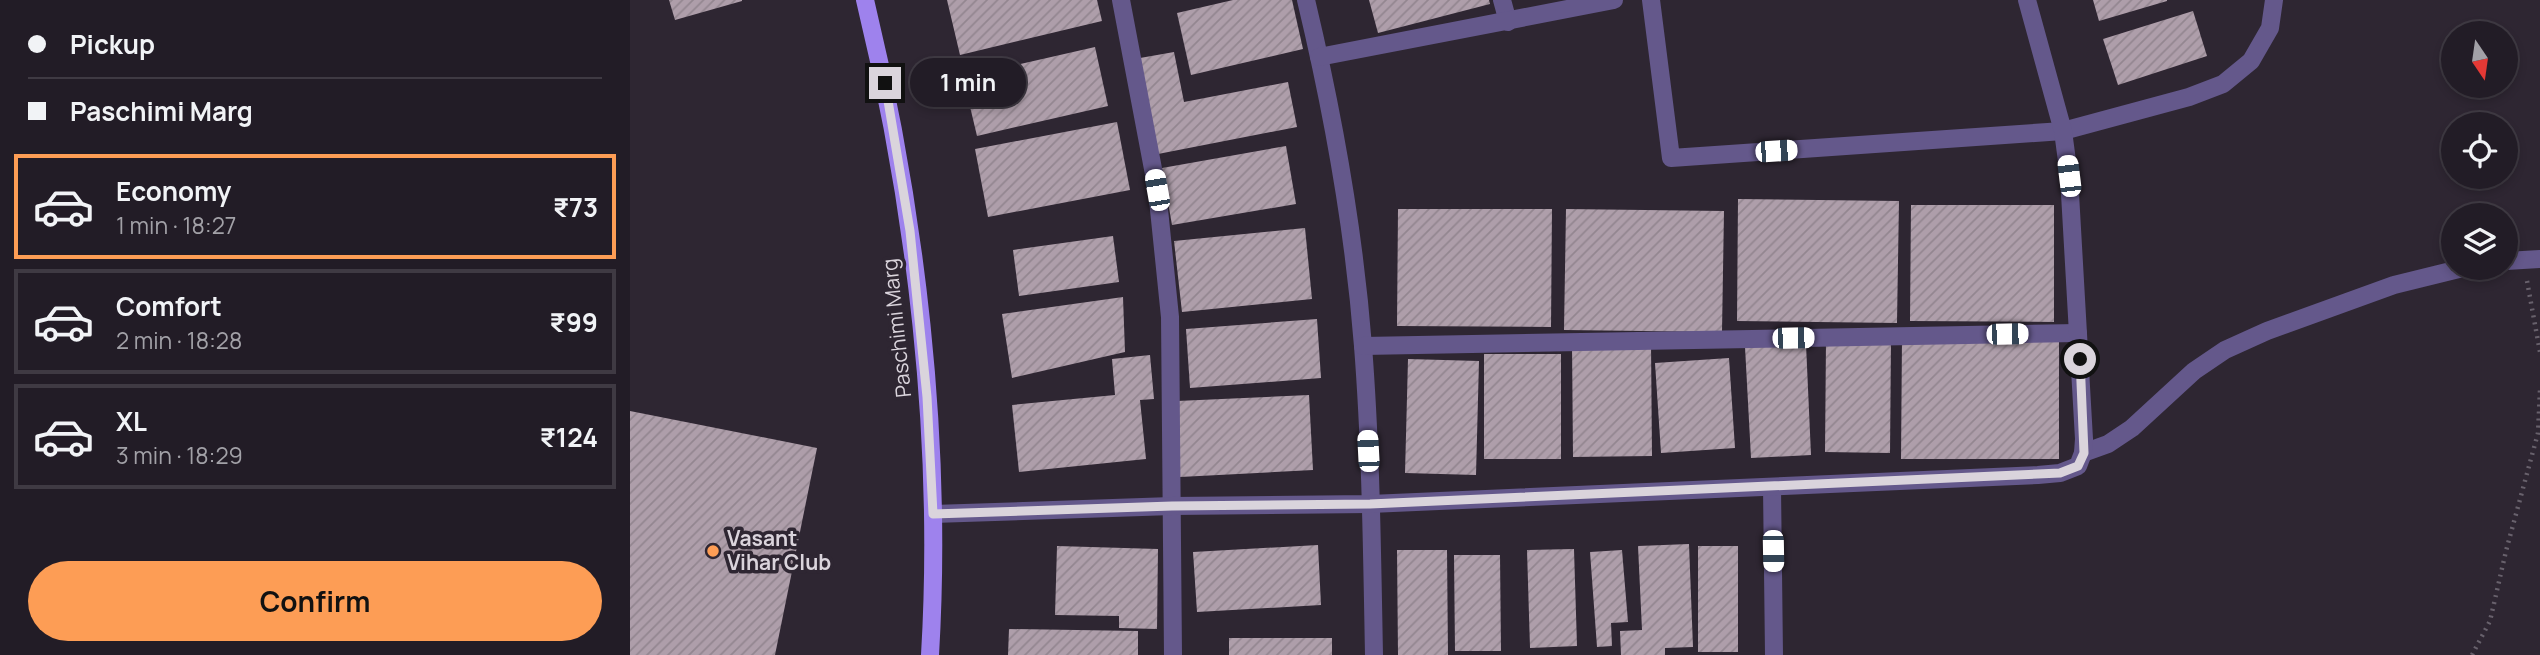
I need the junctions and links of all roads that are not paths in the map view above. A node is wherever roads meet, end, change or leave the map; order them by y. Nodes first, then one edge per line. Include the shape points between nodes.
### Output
1 (865, 0) edge
2 (1121, 0) edge
3 (1306, 0) edge
4 (1502, 0) edge
5 (1614, 0) edge
6 (1651, 0) edge
7 (2027, 0) edge
8 (2274, 0) edge
9 (1508, 22) junction
10 (1320, 57) junction
11 (2063, 131) junction
12 (2441, 273) edge
13 (2078, 333) junction
14 (1363, 346) junction
15 (2084, 453) junction
16 (1772, 487) junction
17 (1370, 504) junction
18 (1172, 506) junction
19 (933, 514) junction
20 (930, 655) edge
21 (1174, 655) edge
22 (1374, 655) edge
23 (1774, 655) edge

1 - 19 main road, Paschimi Marg via 885,83 910,231
2 - 18 street via 1157,190 1170,330
3 - 10 street
4 - 9 street
5 - 9 street
6 - 11 street via 1671,158
7 - 11 street
8 - 11 street via 2270,27 2250,61 2223,83 2189,97
9 - 10 street
10 - 14 street via 1346,203
11 - 13 street
12 - 15 street via 2393,285 2225,350 2194,371 2132,428
13 - 14 street
13 - 15 street
14 - 17 street
15 - 16 street via 2078,466 2060,473
16 - 17 street
16 - 23 street
17 - 18 street
17 - 22 street
18 - 19 street
18 - 21 street
19 - 20 main road, Paschimi Marg

